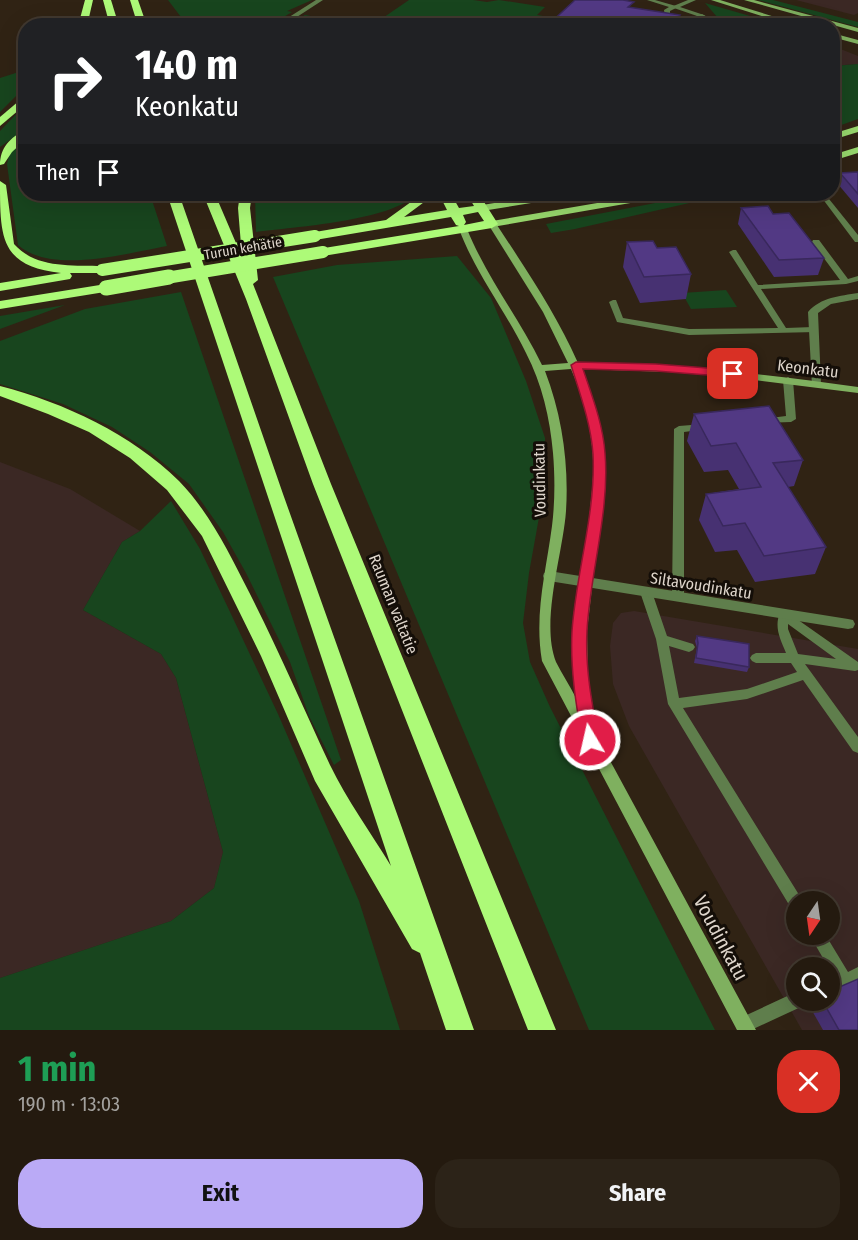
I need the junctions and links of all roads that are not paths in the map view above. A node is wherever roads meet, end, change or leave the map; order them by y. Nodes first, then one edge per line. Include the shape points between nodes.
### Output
1 (89, 0) edge
2 (106, 0) edge
3 (134, 0) edge
4 (320, 0) edge
5 (650, 0) edge
6 (693, 0) edge
7 (714, 0) edge
8 (747, 0) edge
9 (674, 7) junction
10 (702, 16) junction
11 (84, 18) edge
12 (112, 18) edge
13 (140, 18) edge
14 (291, 18) edge
15 (678, 18) edge
16 (696, 18) edge
17 (705, 18) edge
18 (774, 18) edge
19 (814, 18) edge
20 (840, 25) edge
21 (858, 30) edge
22 (840, 37) edge
23 (858, 42) edge
24 (18, 106) edge
25 (0, 123) edge
26 (858, 129) edge
27 (840, 135) edge
28 (18, 140) edge
29 (858, 150) edge
30 (840, 156) edge
31 (0, 162) edge
32 (0, 185) edge
33 (175, 201) edge
34 (212, 201) edge
35 (245, 201) edge
36 (421, 201) edge
37 (449, 201) edge
38 (478, 201) edge
39 (524, 201) edge
40 (625, 201) edge
41 (827, 201) edge
42 (482, 208) junction
43 (456, 212) junction
44 (386, 224) junction
45 (492, 224) junction
46 (463, 229) junction
47 (858, 240) edge
48 (816, 242) dead end
49 (734, 252) dead end
50 (102, 270) junction
51 (858, 278) edge
52 (846, 282) junction
53 (0, 287) edge
54 (758, 287) junction
55 (858, 296) edge
56 (253, 299) junction
57 (613, 302) dead end
58 (0, 305) edge
59 (784, 330) junction
60 (813, 330) junction
61 (576, 365) junction
62 (538, 368) junction
63 (788, 380) junction
64 (816, 384) junction
65 (858, 390) edge
66 (0, 391) edge
67 (758, 422) edge
68 (713, 426) edge
69 (549, 576) junction
70 (585, 583) junction
71 (646, 592) junction
72 (678, 597) junction
73 (784, 615) junction
74 (848, 624) dead end
75 (662, 639) junction
76 (689, 646) dead end
77 (756, 658) dead end
78 (794, 658) junction
79 (857, 667) edge
80 (805, 674) junction
81 (674, 704) junction
82 (590, 740) junction
83 (858, 747) edge
84 (789, 891) edge
85 (825, 945) edge
86 (441, 973) junction
87 (851, 978) edge
88 (786, 1006) edge
89 (746, 1028) edge
90 (460, 1030) edge
91 (542, 1030) edge

1 - 11 highway
2 - 12 highway
3 - 13 highway
4 - 14 street
5 - 9 lane
6 - 9 street
7 - 18 main road
8 - 19 main road
9 - 10 street
9 - 15 lane via 667,10 667,16
10 - 16 lane
10 - 17 street
20 - 21 main road
22 - 23 main road
24 - 25 highway
26 - 27 main road
28 - 31 highway
29 - 30 main road
32 - 50 highway via 12,252 45,267
33 - 86 highway
34 - 56 highway, Rauman valtatie
35 - 56 highway
36 - 44 highway
37 - 43 highway
38 - 42 highway
39 - 42 main road
40 - 45 main road
41 - 47 lane
42 - 43 highway, Turun kehätie
42 - 45 highway
43 - 44 highway, Turun kehätie
43 - 46 highway
44 - 50 highway, Turun kehätie, bridge
45 - 46 highway, Turun kehätie
45 - 61 main road, Voudinkatu
46 - 58 highway, Turun kehätie, bridge
46 - 62 main road, Voudinkatu via 489,286
48 - 52 lane
49 - 54 lane
50 - 53 highway, Turun kehätie
51 - 52 lane
52 - 54 lane
54 - 59 lane
55 - 60 street via 817,307 813,312
56 - 91 highway, Rauman valtatie via 322,484
57 - 59 lane via 620,320 689,332
59 - 60 lane
60 - 64 street
61 - 62 main road, Keonkatu
61 - 63 main road, Keonkatu via 688,369
61 - 70 main road, Voudinkatu via 591,411 599,454
62 - 69 main road, Voudinkatu via 554,420 560,464 560,505
63 - 64 main road, Keonkatu
63 - 67 lane via 791,419
64 - 65 main road, Keonkatu
66 - 86 highway via 95,428 136,454 173,486 210,533 271,656 323,774
68 - 72 lane via 679,429
69 - 70 street, Siltavoudinkatu
69 - 82 main road, Voudinkatu via 544,634 549,661
70 - 71 street, Siltavoudinkatu
70 - 82 main road, Voudinkatu via 580,631 581,682
71 - 72 street, Siltavoudinkatu
71 - 75 lane
72 - 73 street, Siltavoudinkatu
73 - 74 street, Siltavoudinkatu
73 - 78 lane via 782,629
73 - 79 lane
75 - 76 lane
75 - 81 lane
77 - 78 lane
78 - 79 lane
78 - 80 lane
80 - 81 lane via 747,694
80 - 83 lane
81 - 84 lane
82 - 89 main road, Voudinkatu
85 - 87 lane
86 - 90 highway
88 - 89 lane

